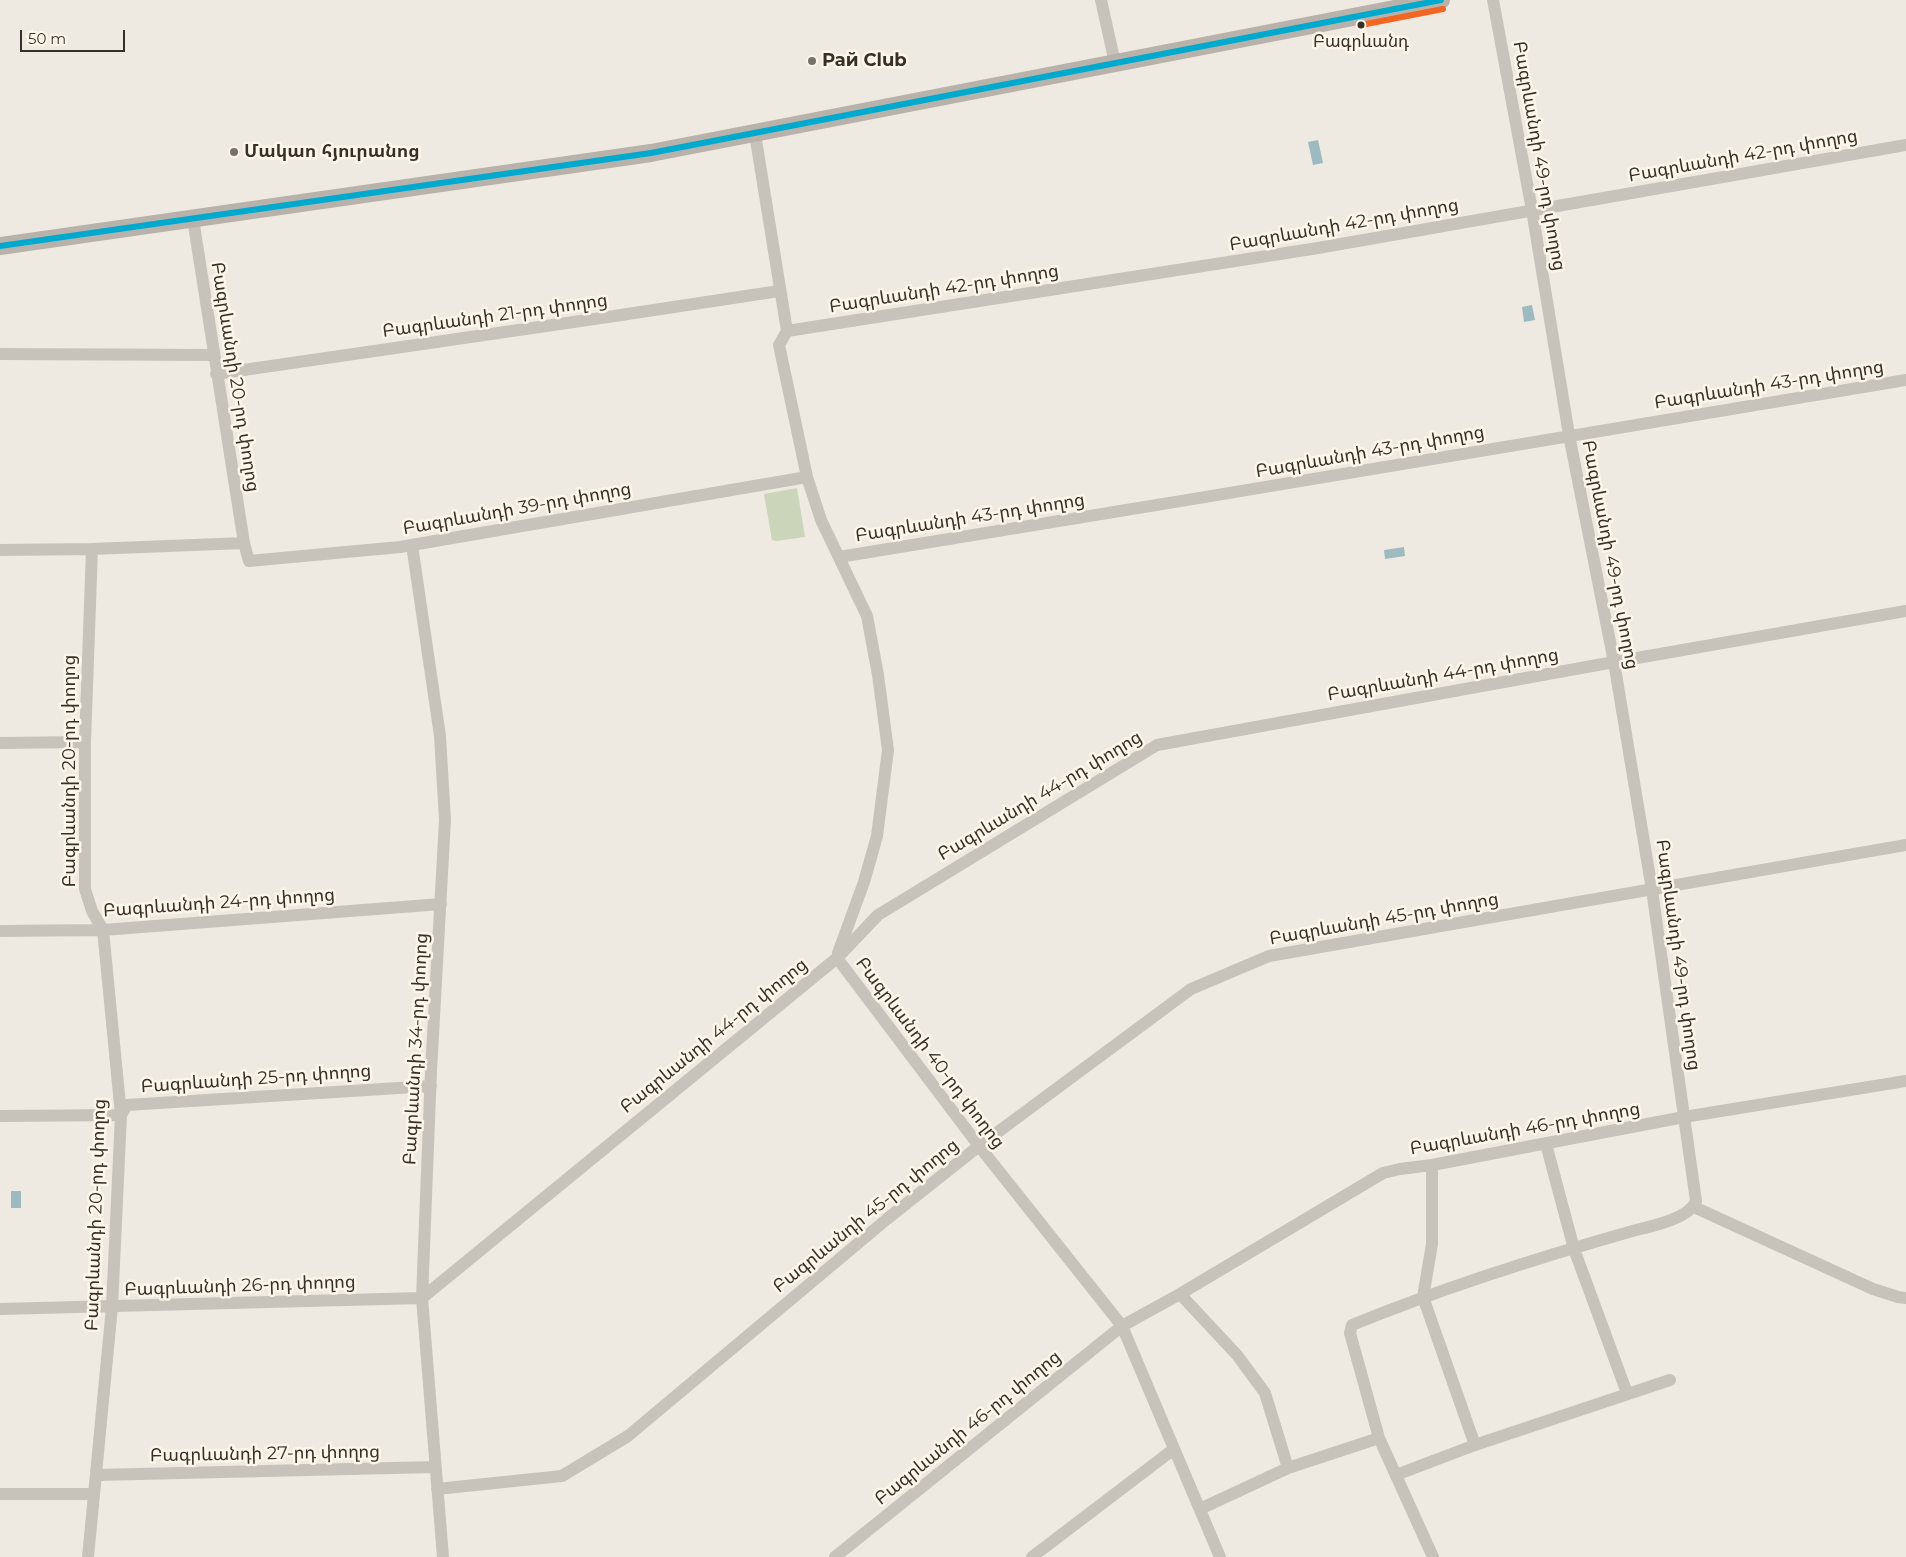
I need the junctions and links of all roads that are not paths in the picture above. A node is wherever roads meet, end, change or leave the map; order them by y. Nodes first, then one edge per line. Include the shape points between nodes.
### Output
1 (1102, 0) edge
2 (1442, 0) edge
3 (1493, 0) edge
4 (1115, 63) junction
5 (755, 134) junction
6 (1906, 145) edge
7 (1532, 210) junction
8 (193, 219) junction
9 (0, 246) edge
10 (779, 290) junction
11 (787, 331) junction
12 (0, 354) edge
13 (213, 355) junction
14 (216, 374) junction
15 (1906, 380) edge
16 (1569, 435) junction
17 (807, 477) junction
18 (244, 543) junction
19 (412, 545) junction
20 (92, 548) junction
21 (0, 550) edge
22 (839, 557) junction
23 (1906, 611) edge
24 (1614, 662) junction
25 (85, 742) junction
26 (0, 743) edge
27 (1906, 844) edge
28 (1652, 890) junction
29 (441, 904) junction
30 (103, 930) junction
31 (0, 931) edge
32 (836, 958) junction
33 (1906, 1081) edge
34 (430, 1086) junction
35 (121, 1115) junction
36 (0, 1116) edge
37 (1684, 1118) junction
38 (1546, 1144) junction
39 (979, 1146) junction
40 (1432, 1165) junction
41 (1694, 1207) junction
42 (1574, 1249) junction
43 (1180, 1294) junction
44 (1424, 1297) junction
45 (422, 1298) junction
46 (1906, 1298) edge
47 (112, 1307) junction
48 (0, 1309) edge
49 (1122, 1326) junction
50 (1670, 1380) dead end
51 (1627, 1393) junction
52 (1379, 1438) junction
53 (1475, 1445) junction
54 (1174, 1449) junction
55 (435, 1467) junction
56 (1288, 1468) junction
57 (96, 1475) junction
58 (1396, 1475) junction
59 (436, 1489) junction
60 (0, 1494) edge
61 (94, 1494) junction
62 (1200, 1509) junction
63 (851, 1552) edge
64 (88, 1557) edge
65 (443, 1557) edge
66 (835, 1557) edge
67 (1032, 1557) edge
68 (1220, 1557) edge
69 (1433, 1557) edge

1 - 4 street
2 - 4 main road
3 - 7 street, Բագրևանդի 49-րդ փողոց
4 - 5 main road
5 - 8 main road via 652,153
5 - 10 street, Բագրևանդի 40-րդ փողոց
6 - 7 street, Բագրևանդի 42-րդ փողոց
7 - 11 street, Բագրևանդի 42-րդ փողոց via 1308,250
7 - 16 street, Բագրևանդի 49-րդ փողոց
8 - 9 main road
8 - 13 street, Բագրևանդի 20-րդ փողոց
10 - 11 street, Բագրևանդի 40-րդ փողոց
10 - 14 street, Բագրևանդի 21-րդ փողոց
11 - 17 street, Բագրևանդի 40-րդ փողոց via 779,345
12 - 13 street
13 - 14 street, Բագրևանդի 20-րդ փողոց
14 - 18 street, Բագրևանդի 20-րդ փողոց
15 - 16 street, Բագրևանդի 43-րդ փողոց
16 - 22 street, Բագրևանդի 43-րդ փողոց
16 - 24 street, Բագրևանդի 49-րդ փողոց
17 - 19 street, Բագրևանդի 39-րդ փողոց
17 - 22 street, Բագրևանդի 40-րդ փողոց via 820,520
18 - 19 street, Բագրևանդի 39-րդ փողոց via 249,561
18 - 20 street
19 - 29 street, Բագրևանդի 34-րդ փողոց via 440,736 445,820
20 - 21 street
20 - 25 street, Բագրևանդի 20-րդ փողոց
22 - 32 street, Բագրևանդի 40-րդ փողոց via 867,616 888,750 877,836
23 - 24 street, Բագրևանդի 44-րդ փողոց
24 - 28 street, Բագրևանդի 49-րդ փողոց
24 - 32 street, Բագրևանդի 44-րդ փողոց via 1158,745 878,915
25 - 26 street
25 - 30 street, Բագրևանդի 20-րդ փողոց via 85,889
27 - 28 street, Բագրևանդի 45-րդ փողոց
28 - 37 street, Բագրևանդի 49-րդ փողոց
28 - 39 street, Բագրևանդի 45-րդ փողոց via 1269,956 1191,989
29 - 30 street, Բագրևանդի 24-րդ փողոց
29 - 34 street, Բագրևանդի 34-րդ փողոց
30 - 31 street, Բագրևանդի 24-րդ փողոց
30 - 35 street, Բագրևանդի 20-րդ փողոց
32 - 39 street, Բագրևանդի 40-րդ փողոց
32 - 45 street, Բագրևանդի 44-րդ փողոց
33 - 37 street, Բագրևանդի 46-րդ փողոց
34 - 35 street, Բագրևանդի 25-րդ փողոց via 127,1105
34 - 45 street, Բագրևանդի 34-րդ փողոց
35 - 36 street, Բագրևանդի 25-րդ փողոց
35 - 47 street, Բագրևանդի 20-րդ փողոց
37 - 38 street, Բագրևանդի 46-րդ փողոց
37 - 41 street, Բագրևանդի 49-րդ փողոց via 1696,1202
38 - 40 street, Բագրևանդի 46-րդ փողոց
38 - 42 street
39 - 49 street, Բագրևանդի 40-րդ փողոց
39 - 59 street, Բագրևանդի 45-րդ փողոց via 628,1436 562,1476
40 - 43 street, Բագրևանդի 46-րդ փողոց via 1384,1172
40 - 44 street via 1432,1244
41 - 42 street via 1656,1225
41 - 46 street via 1873,1289
42 - 44 street
42 - 51 street
43 - 49 street
43 - 56 street via 1238,1355 1265,1393
44 - 52 street via 1352,1325 1350,1334
44 - 53 street
45 - 47 street, Բագրևանդի 26-րդ փողոց
45 - 55 street, Բագրևանդի 34-րդ փողոց
47 - 48 street, Բագրևանդի 26-րդ փողոց
47 - 57 street, Բագրևանդի 20-րդ փողոց
49 - 54 street, Բագրևանդի 40-րդ փողոց
49 - 63 street, Բագրևանդի 46-րդ փողոց
50 - 51 street
51 - 53 street
52 - 56 street
52 - 58 street
53 - 58 street
54 - 62 street, Բագրևանդի 40-րդ փողոց
54 - 67 street
55 - 57 street, Բագրևանդի 27-րդ փողոց
55 - 59 street, Բագրևանդի 34-րդ փողոց
56 - 62 street
57 - 61 street, Բագրևանդի 20-րդ փողոց
58 - 69 street
59 - 65 street, Բագրևանդի 34-րդ փողոց
60 - 61 street
61 - 64 street, Բագրևանդի 20-րդ փողոց
62 - 68 street, Բագրևանդի 40-րդ փողոց
63 - 66 street, Բագրևանդի 46-րդ փողոց

